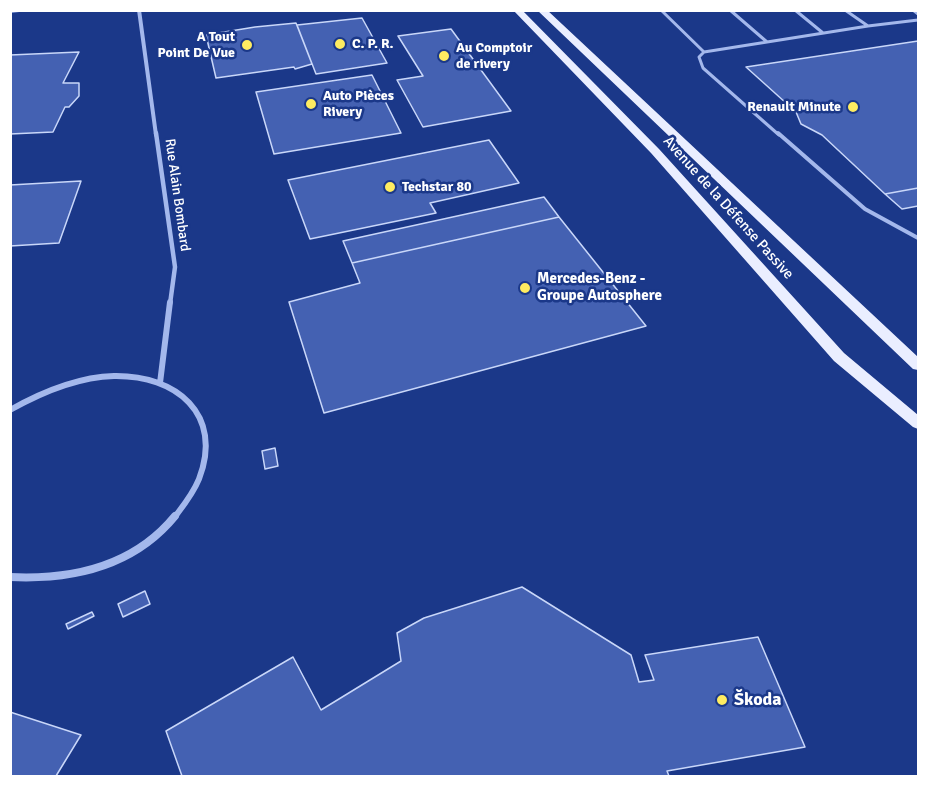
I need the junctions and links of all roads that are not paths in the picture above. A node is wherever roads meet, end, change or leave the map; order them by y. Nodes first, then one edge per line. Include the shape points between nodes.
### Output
1 (19, 10) edge
2 (139, 10) edge
3 (517, 10) edge
4 (542, 10) edge
5 (661, 10) edge
6 (730, 10) edge
7 (795, 10) edge
8 (845, 10) edge
9 (913, 10) edge
10 (10, 11) edge
11 (918, 14) edge
12 (918, 20) edge
13 (868, 26) junction
14 (823, 33) junction
15 (767, 42) junction
16 (704, 52) junction
17 (918, 238) edge
18 (918, 365) edge
19 (160, 383) junction
20 (10, 410) edge
21 (918, 423) edge
22 (10, 577) edge

1 - 10 street
2 - 19 street, Rue Alain Bombard via 174,267
3 - 21 main road, Avenue de la Défense Passive via 655,151 839,357
4 - 18 main road, Avenue de la Défense Passive
5 - 16 lane
6 - 15 lane
7 - 14 lane
8 - 13 lane
9 - 11 lane
12 - 13 lane
13 - 14 lane
14 - 15 lane
15 - 16 lane
16 - 17 lane via 699,57 703,68 865,208
19 - 20 street via 126,376 88,378 49,389
19 - 22 street via 186,398 202,421 207,451 198,483 175,517 141,547 97,569 50,579

